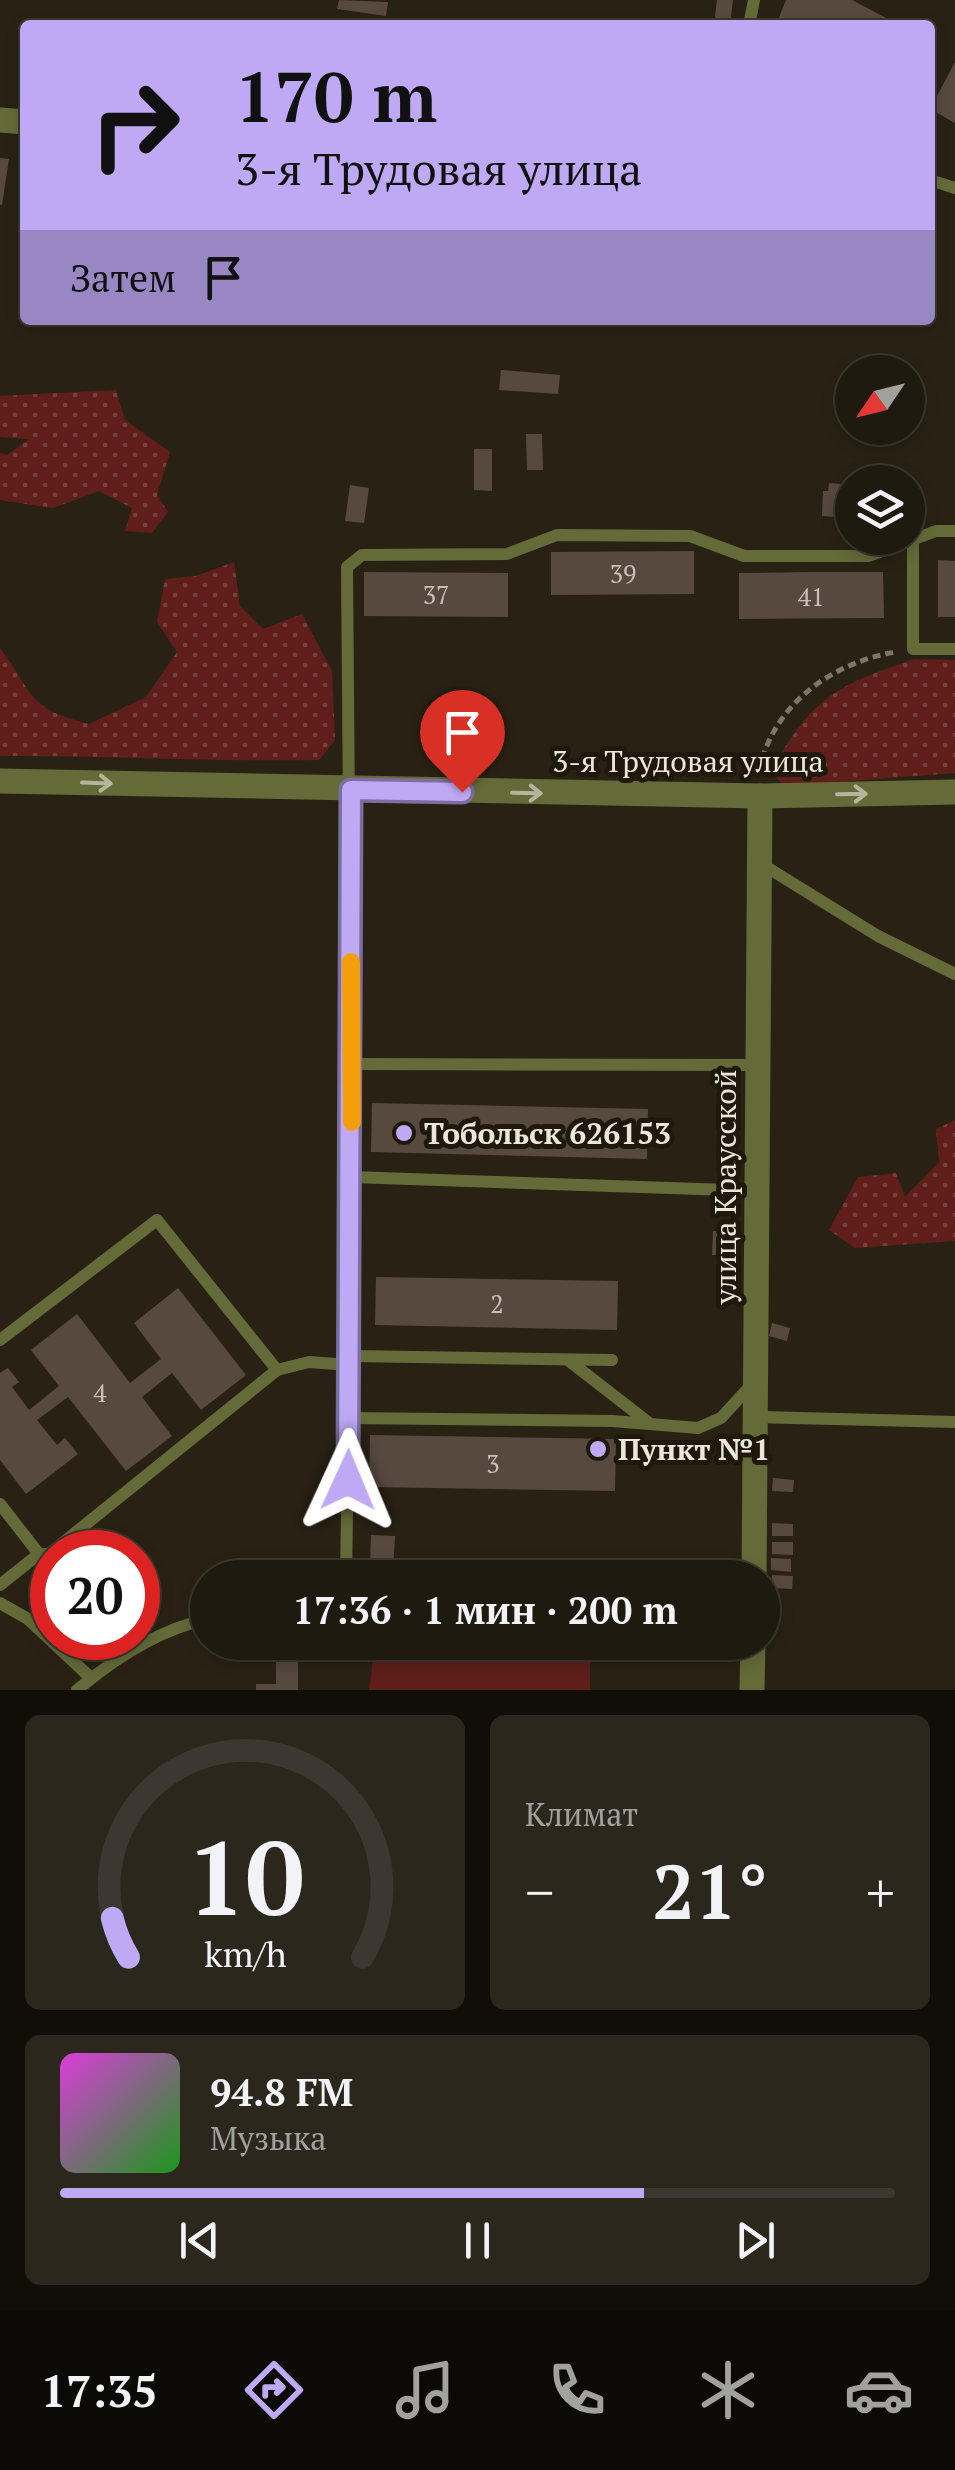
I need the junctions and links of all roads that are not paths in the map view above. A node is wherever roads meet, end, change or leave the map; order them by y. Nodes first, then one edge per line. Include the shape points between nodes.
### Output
1 (955, 531) edge
2 (925, 535) edge
3 (872, 555) edge
4 (913, 555) edge
5 (955, 650) edge
6 (0, 780) edge
7 (351, 790) junction
8 (955, 792) edge
9 (760, 796) junction
10 (760, 863) junction
11 (955, 974) edge
12 (352, 1064) junction
13 (758, 1065) junction
14 (352, 1178) junction
15 (758, 1191) junction
16 (0, 1340) edge
17 (350, 1360) junction
18 (568, 1360) junction
19 (612, 1360) dead end
20 (276, 1370) junction
21 (757, 1378) junction
22 (757, 1417) junction
23 (349, 1418) junction
24 (955, 1422) edge
25 (651, 1424) junction
26 (0, 1504) edge
27 (79, 1530) edge
28 (30, 1542) edge
29 (346, 1560) edge
30 (754, 1560) edge
31 (30, 1561) edge
32 (0, 1585) edge
33 (0, 1602) edge
34 (190, 1623) edge
35 (753, 1660) edge
36 (91, 1678) junction
37 (77, 1690) edge
38 (752, 1690) edge

1 - 2 lane
3 - 7 lane via 744,556 690,536 557,535 507,554 362,555 347,568
4 - 5 lane via 913,648
6 -> 7 street, 3-я Трудовая улица
7 -> 9 street, 3-я Трудовая улица
7 - 12 lane
9 -> 8 street, 3-я Трудовая улица
9 - 10 street, улица Краусской
10 - 11 lane
10 - 13 street, улица Краусской
12 - 13 lane
12 - 14 lane
13 - 15 street, улица Краусской
14 - 15 lane
14 - 17 lane
15 - 21 street, улица Краусской
16 - 20 lane via 157,1220
17 - 18 lane
17 - 20 lane
17 - 23 lane
18 - 19 lane
18 - 25 lane
20 - 27 lane
21 - 22 street, улица Краусской
21 - 25 lane via 708,1426
22 - 24 lane
22 - 30 street, улица Краусской
23 - 25 lane
23 - 29 lane
26 - 28 lane
31 - 32 lane
33 - 36 lane via 28,1618
34 - 36 lane
35 - 38 street
36 - 37 lane

